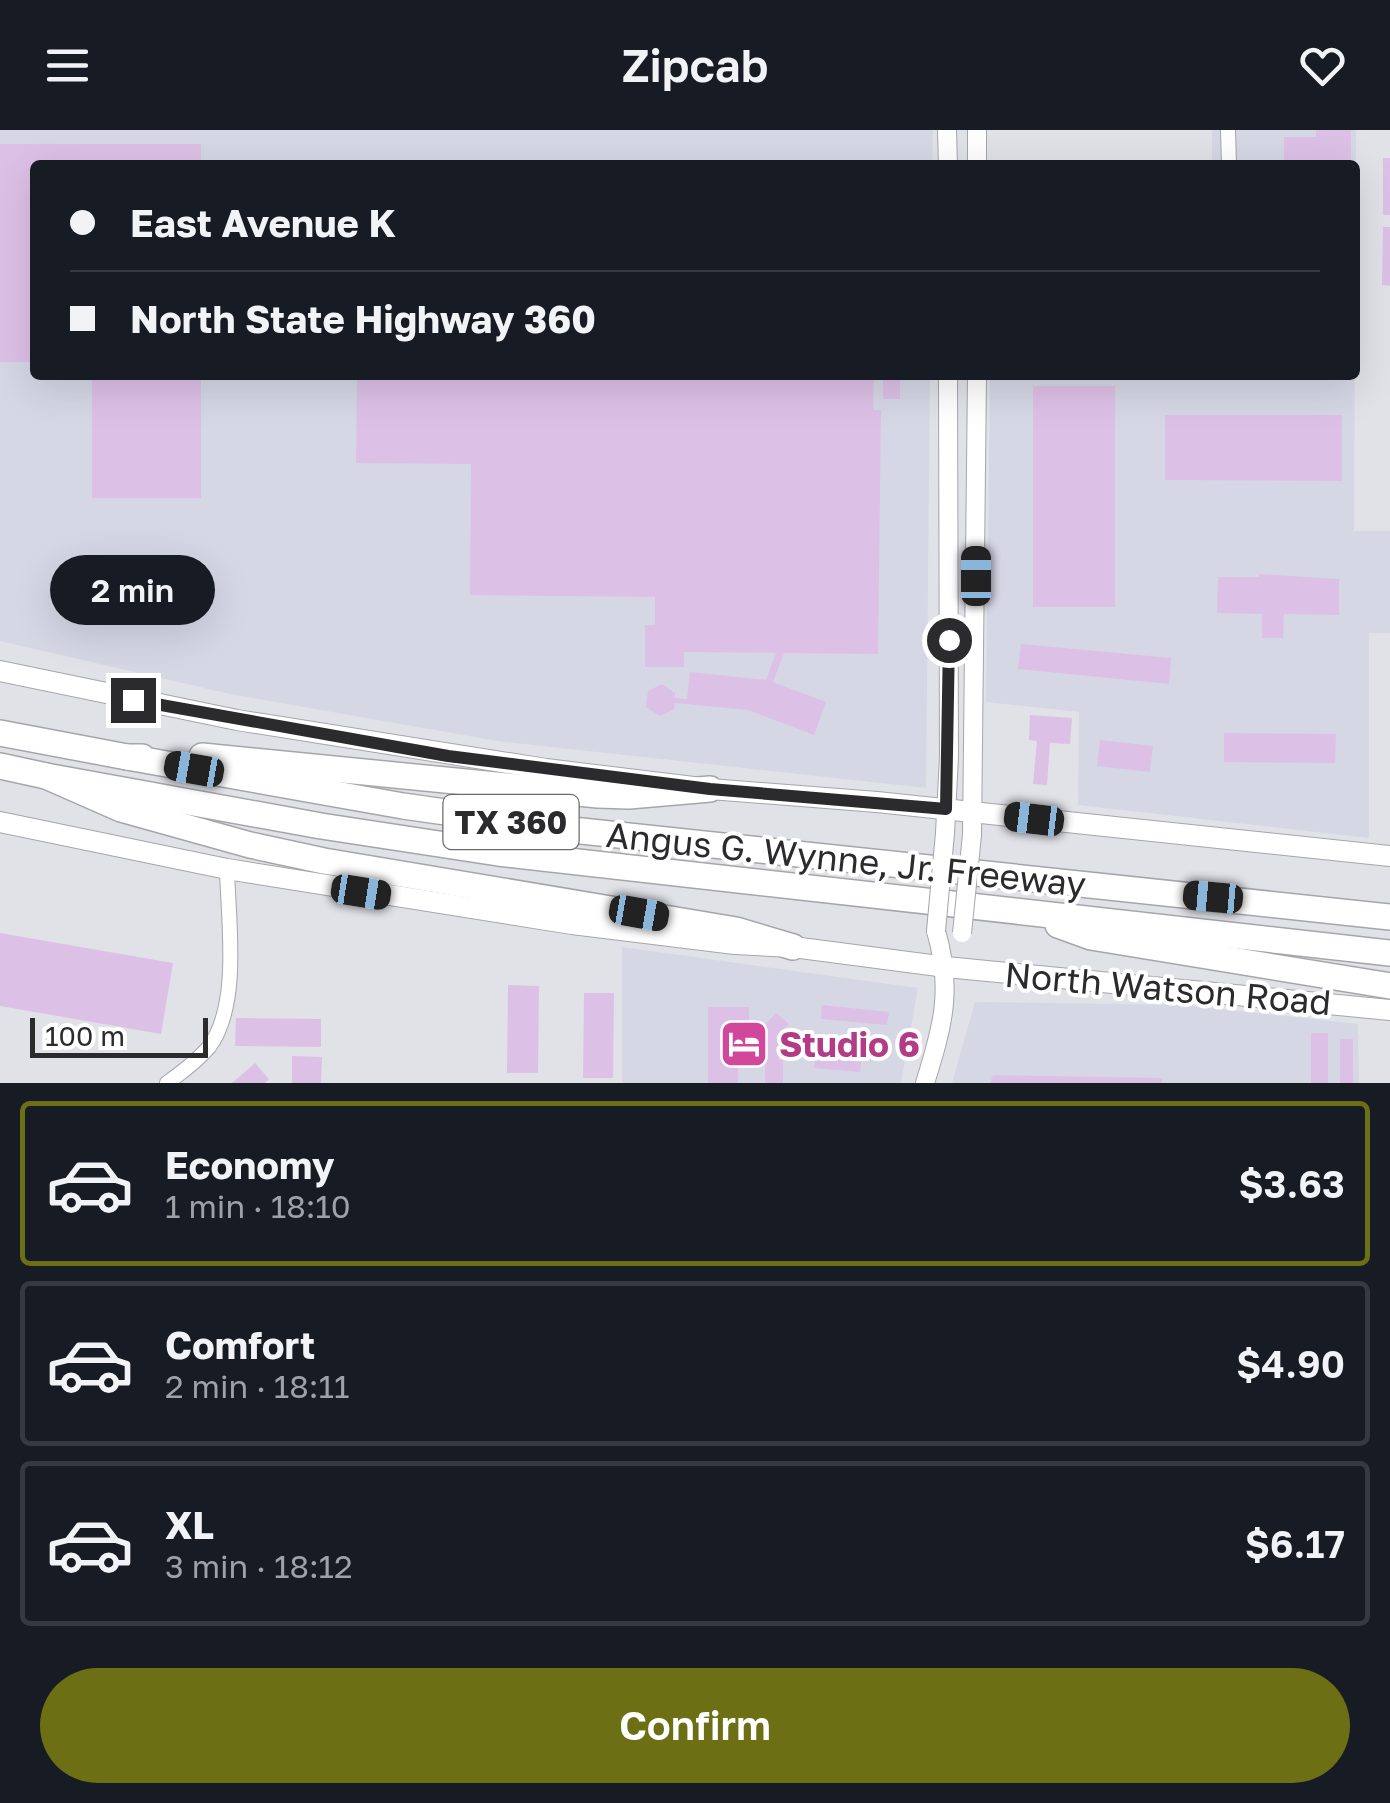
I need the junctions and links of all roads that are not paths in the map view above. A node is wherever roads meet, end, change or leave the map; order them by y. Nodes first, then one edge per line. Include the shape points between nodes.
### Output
1 (948, 130) edge
2 (977, 130) edge
3 (1228, 130) edge
4 (948, 160) edge
5 (977, 160) edge
6 (1229, 160) edge
7 (948, 380) edge
8 (977, 380) edge
9 (0, 671) edge
10 (949, 684) junction
11 (975, 684) junction
12 (0, 732) edge
13 (128, 757) junction
14 (0, 766) edge
15 (46, 776) junction
16 (710, 789) junction
17 (946, 809) junction
18 (972, 812) junction
19 (1, 822) edge
20 (1390, 856) edge
21 (227, 869) junction
22 (1213, 897) junction
23 (1390, 900) edge
24 (1020, 911) junction
25 (1390, 918) edge
26 (793, 947) junction
27 (1390, 953) edge
28 (946, 967) junction
29 (1390, 986) edge
30 (1390, 1010) edge
31 (167, 1083) edge
32 (924, 1083) edge

1 - 4 street
2 - 5 street
3 - 6 street
7 - 10 street
8 - 11 street
9 - 16 main road via 448,756
10 - 11 street
10 - 17 street
11 - 18 street
12 - 13 highway, TX 360
13 - 16 highway via 208,756 629,796
13 - 22 highway, Angus G. Wynne, Jr. Freeway / TX 360 via 505,821
14 - 15 highway, TX 360
15 - 24 highway, Angus G. Wynne, Jr. Freeway / TX 360 via 498,853
15 - 26 highway via 121,809 250,845 736,930
16 - 17 main road
17 - 18 main road
17 - 28 street, bridge via 936,931
18 - 20 main road
18 - 28 street, bridge via 962,933
19 - 21 main road, North Watson Road
21 - 26 main road, North Watson Road via 572,924
21 - 31 street via 225,1010 209,1046
22 - 23 highway via 1231,890
22 - 25 highway, Angus G. Wynne, Jr. Freeway / TX 360
24 - 27 highway, Angus G. Wynne, Jr. Freeway / TX 360
24 - 29 highway via 1091,937
26 - 28 main road, North Watson Road
28 - 30 main road, North Watson Road
28 - 32 street via 939,1038

